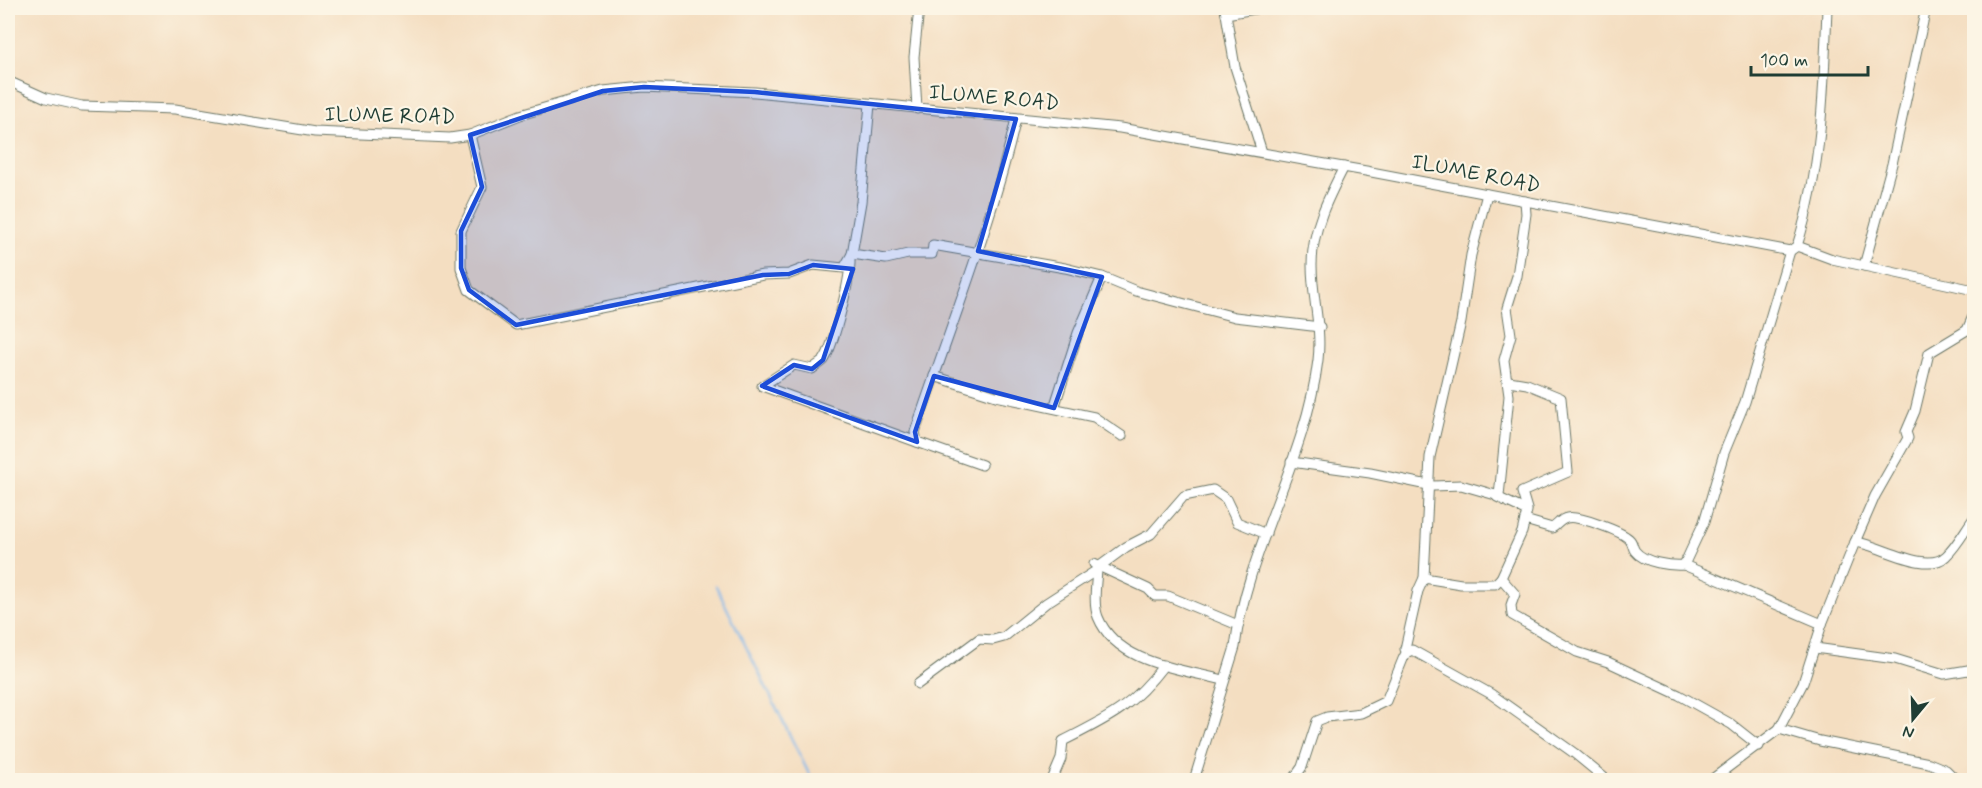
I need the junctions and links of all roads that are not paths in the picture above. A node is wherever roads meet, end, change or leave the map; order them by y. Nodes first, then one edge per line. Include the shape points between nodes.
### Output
1 (919, 8) edge
2 (1260, 8) edge
3 (1824, 8) edge
4 (1926, 8) edge
5 (1974, 8) edge
6 (1226, 11) edge
7 (1974, 14) edge
8 (8, 81) edge
9 (870, 104) junction
10 (917, 109) junction
11 (1016, 118) junction
12 (470, 135) junction
13 (1262, 152) junction
14 (1344, 167) junction
15 (1487, 194) junction
16 (1525, 201) junction
17 (1794, 248) junction
18 (978, 251) junction
19 (851, 257) junction
20 (1864, 266) junction
21 (1102, 277) junction
22 (1974, 290) edge
23 (1974, 314) edge
24 (1320, 327) junction
25 (934, 376) junction
26 (1509, 381) junction
27 (1054, 408) junction
28 (1122, 436) dead end
29 (917, 442) junction
30 (1291, 462) junction
31 (981, 465) dead end
32 (1429, 486) junction
33 (1497, 497) junction
34 (1527, 509) junction
35 (1974, 518) edge
36 (1526, 520) junction
37 (1266, 534) junction
38 (1855, 542) junction
39 (1684, 565) junction
40 (1097, 566) junction
41 (1424, 578) junction
42 (1501, 578) junction
43 (1233, 623) dead end
44 (1822, 624) junction
45 (1815, 648) junction
46 (1405, 649) dead end
47 (1164, 665) junction
48 (1974, 669) edge
49 (1223, 680) junction
50 (918, 684) dead end
51 (1779, 729) junction
52 (1759, 746) junction
53 (1052, 780) edge
54 (1194, 780) edge
55 (1293, 780) edge
56 (1607, 780) edge
57 (1711, 780) edge
58 (1956, 780) edge

1 - 10 street via 914,57
2 - 6 street
3 - 17 street via 1822,124 1814,183
4 - 20 street via 1892,164
5 - 7 street
6 - 13 street via 1235,67
8 - 12 street, ILUME ROAD via 46,98 82,106 175,109 315,132 372,137
9 - 10 street, ILUME ROAD
9 - 12 street, ILUME ROAD via 754,92 623,89 552,105
9 - 19 street via 861,202
10 - 11 street, ILUME ROAD
11 - 13 street, ILUME ROAD via 1120,128
11 - 18 street
12 - 19 street via 482,187 461,231 461,268 469,290 478,300 516,325 763,275 789,274 813,265 844,268
13 - 14 street, ILUME ROAD
14 - 15 street, ILUME ROAD
14 - 24 street via 1321,215 1313,249
15 - 16 street, ILUME ROAD
15 - 32 street via 1433,443
16 - 17 street, ILUME ROAD
16 - 26 street via 1517,276 1507,308 1511,335 1504,360
17 - 20 street, ILUME ROAD
17 - 39 street via 1704,522
18 - 19 street via 933,245 932,254 886,259
18 - 21 street
18 - 25 street
19 - 29 street via 851,275 823,360 812,369 794,366 762,386
20 - 22 street, ILUME ROAD
21 - 24 street via 1136,291 1235,317
21 - 27 street via 1078,333
23 - 38 street via 1967,330 1929,353 1906,432 1908,438 1875,496
24 - 30 street via 1313,394
25 - 27 street via 996,396
25 - 29 street via 915,432
26 - 33 street via 1506,446 1501,494
26 - 34 street via 1561,398 1568,472 1522,492
27 - 28 street via 1094,417
29 - 31 street
30 - 32 street
30 - 37 street
32 - 33 street via 1461,485
32 - 41 street
33 - 34 street
34 - 36 street
35 - 38 street via 1947,556 1932,563
36 - 39 street via 1552,528 1562,519 1581,519 1622,534 1641,556 1672,566
36 - 42 street
37 - 40 street via 1237,522 1221,495 1213,490 1184,496 1151,534
37 - 49 street via 1250,570 1235,647
38 - 44 street
39 - 44 street
40 - 43 street via 1148,589 1155,596 1168,596
40 - 47 street via 1099,619 1129,651
40 - 50 street via 1004,637 979,639
41 - 42 street via 1495,584
41 - 46 street
42 - 52 street via 1515,594 1510,612 1516,618 1577,652 1679,695 1731,724
44 - 45 street
45 - 48 street via 1884,656 1944,674
45 - 51 street via 1803,683
47 - 49 street
47 - 53 street via 1143,693 1120,711 1063,741
49 - 54 street
51 - 52 street
51 - 58 street via 1929,763 1946,770
52 - 57 street
55 - 56 street via 1302,767 1317,721 1361,713 1386,701 1403,659 1412,650 1491,694

